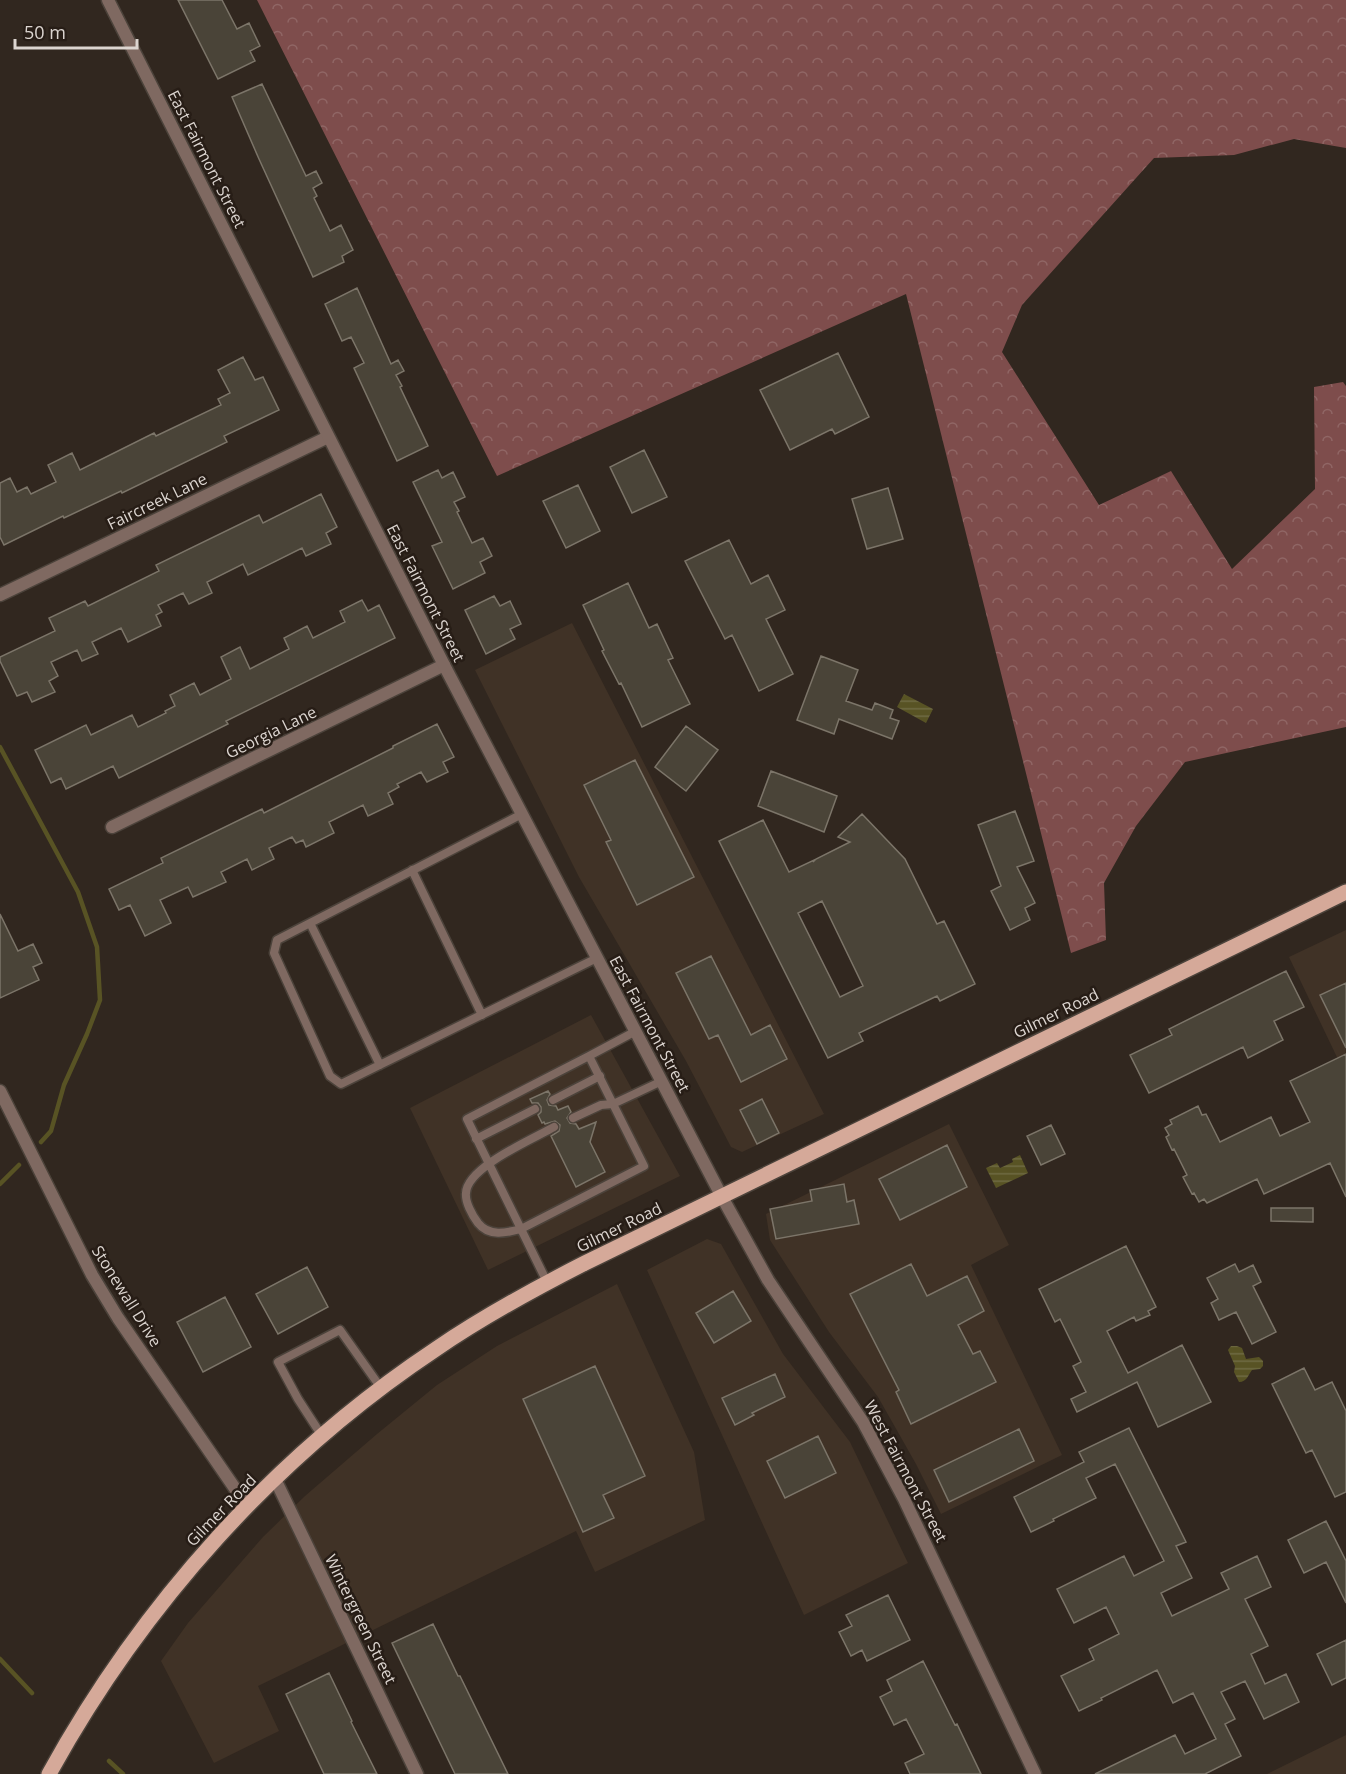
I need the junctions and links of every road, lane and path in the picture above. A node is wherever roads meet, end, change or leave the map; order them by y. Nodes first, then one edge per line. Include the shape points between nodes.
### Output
1 (108, 0) edge
2 (328, 437) junction
3 (0, 595) edge
4 (444, 666) junction
5 (522, 814) junction
6 (112, 827) dead end
7 (412, 870) junction
8 (1346, 892) edge
9 (310, 923) junction
10 (597, 958) junction
11 (482, 1015) junction
12 (636, 1031) junction
13 (589, 1056) junction
14 (380, 1065) junction
15 (600, 1076) junction
16 (662, 1081) junction
17 (0, 1091) edge
18 (553, 1100) dead end
19 (613, 1104) junction
20 (535, 1109) dead end
21 (573, 1118) dead end
22 (554, 1127) dead end
23 (476, 1139) junction
24 (488, 1163) junction
25 (722, 1197) junction
26 (521, 1229) junction
27 (547, 1282) junction
28 (381, 1388) junction
29 (322, 1436) junction
30 (275, 1479) junction
31 (247, 1506) junction
32 (49, 1774) edge
33 (417, 1774) edge
34 (1035, 1774) edge

1 - 2 street, East Fairmont Street
2 - 3 street, Faircreek Lane
2 - 4 street, East Fairmont Street
4 - 5 street, East Fairmont Street
4 - 6 street, Georgia Lane
5 - 7 lane
5 - 10 street, East Fairmont Street
7 - 9 lane
7 - 11 lane
8 - 25 main road, Gilmer Road
9 - 14 lane
9 - 14 lane via 277,940 273,953 330,1076 341,1084
10 - 11 lane
10 - 12 street, East Fairmont Street
11 - 14 lane
12 - 13 lane
12 - 16 street, East Fairmont Street
13 - 15 lane
13 - 23 lane via 467,1119
15 - 18 lane
15 - 19 lane
16 - 19 lane
16 - 25 street, East Fairmont Street
17 - 31 street, Stonewall Drive via 92,1275
19 - 21 lane via 601,1105
19 - 26 lane via 644,1166
20 - 23 lane
22 - 24 lane
23 - 24 lane
24 - 26 lane
24 - 26 lane via 470,1182 465,1191 466,1201 479,1224 492,1232 503,1234
25 - 27 main road, Gilmer Road
25 - 34 street, West Fairmont Street via 768,1280 846,1395 884,1461
26 - 27 lane
27 - 28 main road, Gilmer Road via 435,1349
28 - 29 main road, Gilmer Road
28 - 29 lane via 340,1330 278,1362
29 - 30 main road, Gilmer Road
30 - 31 main road, Gilmer Road
30 - 33 street, Wintergreen Street
31 - 32 main road, Gilmer Road via 182,1578 122,1655

